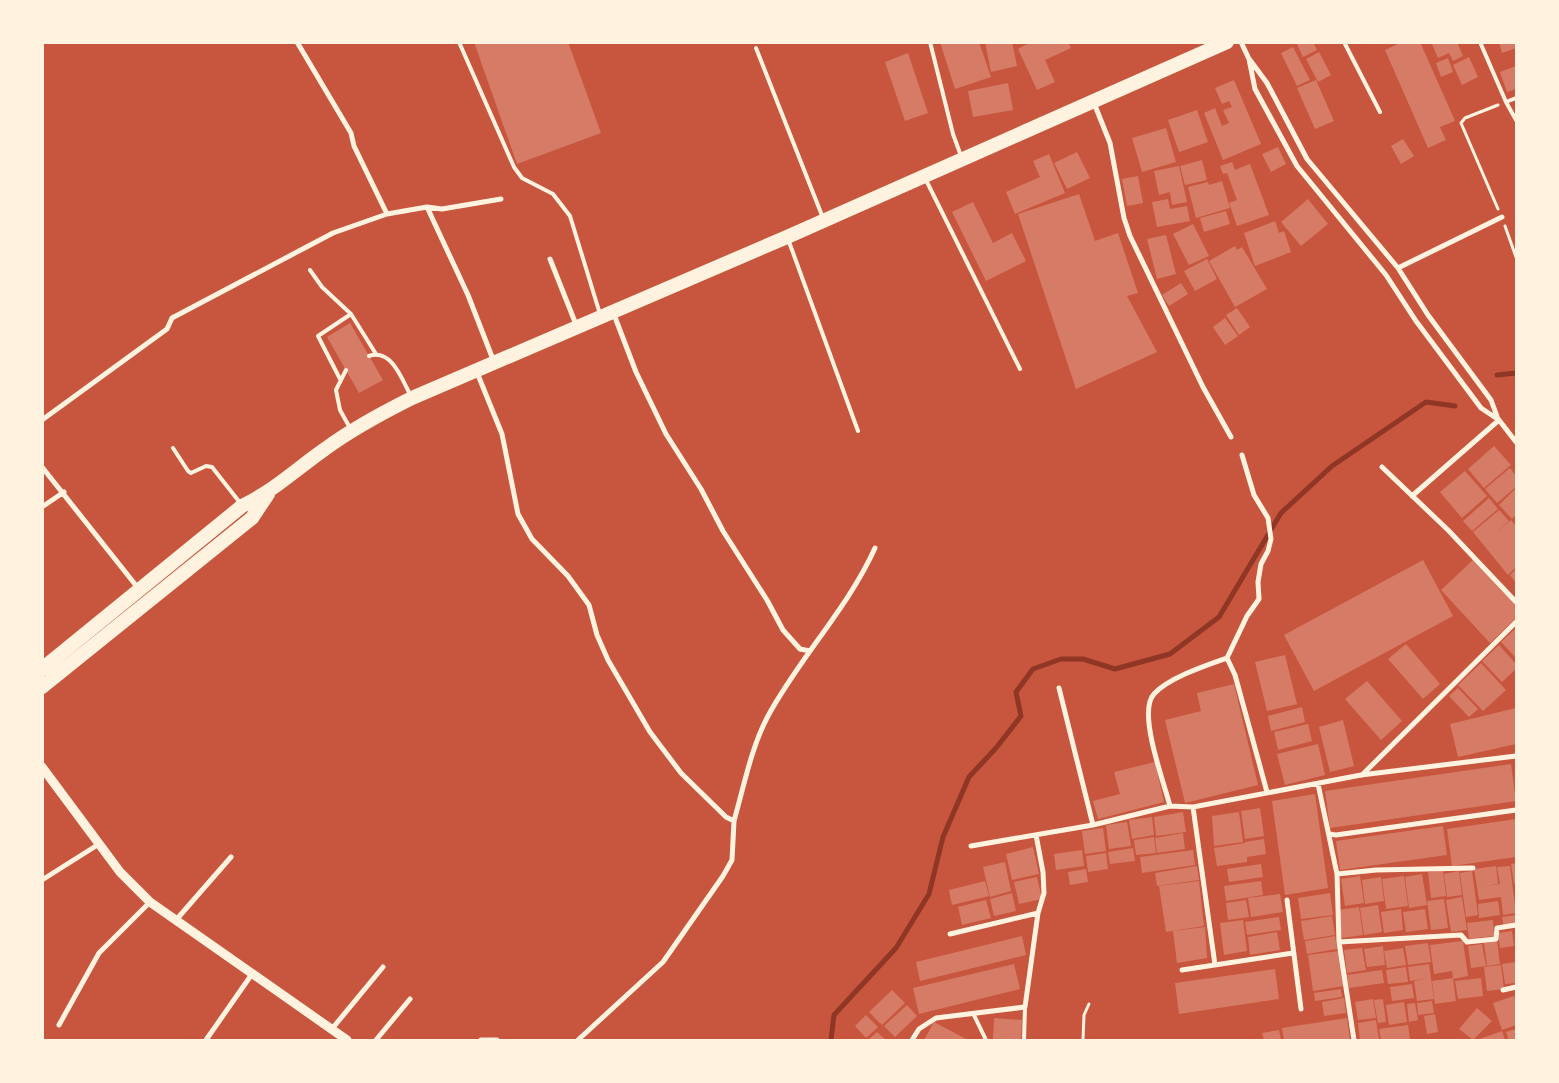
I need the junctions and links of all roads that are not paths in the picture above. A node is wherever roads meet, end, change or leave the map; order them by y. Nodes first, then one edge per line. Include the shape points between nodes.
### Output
1 (297, 42) edge
2 (459, 42) edge
3 (930, 42) edge
4 (1227, 42) edge
5 (1241, 42) edge
6 (1344, 42) edge
7 (1480, 42) edge
8 (756, 48) dead end
9 (1249, 59) junction
10 (1516, 98) edge
11 (1093, 102) junction
12 (1506, 102) junction
13 (1380, 112) dead end
14 (1516, 120) edge
15 (963, 159) junction
16 (924, 176) junction
17 (501, 199) dead end
18 (427, 207) junction
19 (387, 214) junction
20 (1502, 217) road end
21 (824, 220) junction
22 (787, 237) junction
23 (550, 259) dead end
24 (1398, 268) junction
25 (310, 270) dead end
26 (351, 314) junction
27 (607, 314) junction
28 (577, 327) junction
29 (376, 354) junction
30 (369, 356) dead end
31 (494, 362) junction
32 (1020, 369) dead end
33 (346, 370) dead end
34 (476, 370) junction
35 (340, 379) junction
36 (412, 398) junction
37 (42, 420) edge
38 (1499, 420) junction
39 (352, 430) junction
40 (858, 431) dead end
41 (1232, 437) dead end
42 (1516, 442) edge
43 (173, 448) dead end
44 (1242, 455) dead end
45 (42, 467) edge
46 (1382, 467) dead end
47 (64, 492) junction
48 (268, 493) junction
49 (1412, 496) junction
50 (242, 506) junction
51 (42, 507) edge
52 (875, 548) dead end
53 (140, 591) junction
54 (1516, 602) edge
55 (1516, 622) edge
56 (810, 651) junction
57 (1227, 658) junction
58 (42, 669) edge
59 (42, 687) edge
60 (1059, 688) dead end
61 (1516, 756) edge
62 (42, 767) edge
63 (1361, 775) junction
64 (1318, 784) junction
65 (1267, 792) junction
66 (1170, 806) junction
67 (1193, 807) junction
68 (1516, 810) edge
69 (734, 821) junction
70 (1093, 825) junction
71 (1329, 834) junction
72 (1036, 835) junction
73 (99, 844) junction
74 (971, 846) dead end
75 (231, 857) dead end
76 (1473, 868) dead end
77 (1337, 874) junction
78 (42, 880) edge
79 (1287, 900) dead end
80 (150, 902) junction
81 (1038, 913) junction
82 (176, 920) junction
83 (1516, 925) edge
84 (950, 934) dead end
85 (1339, 942) junction
86 (1292, 953) junction
87 (1215, 965) junction
88 (383, 967) dead end
89 (1182, 970) dead end
90 (252, 974) junction
91 (1516, 987) edge
92 (1503, 990) dead end
93 (410, 999) dead end
94 (1025, 1008) junction
95 (1301, 1009) dead end
96 (973, 1013) junction
97 (59, 1025) dead end
98 (334, 1035) edge
99 (206, 1040) edge
100 (347, 1040) edge
101 (376, 1040) edge
102 (481, 1040) edge
103 (497, 1040) edge
104 (578, 1040) edge
105 (912, 1040) edge
106 (986, 1040) edge
107 (1024, 1040) edge
108 (1354, 1040) edge

1 - 19 street via 351,134
2 - 27 lane via 514,167 522,178 553,194 570,216
3 - 15 lane via 953,134
4 - 11 highway
5 - 9 street
6 - 13 lane
7 - 12 lane
8 - 21 lane
9 - 24 street via 1267,83 1307,159
9 - 38 street via 1255,89 1297,166 1386,275 1481,408
10 - 12 lane
11 - 15 highway
11 - 41 street via 1110,143 1130,236 1203,386
12 - 14 lane
15 - 16 highway
16 - 21 highway
16 - 32 lane
17 - 18 street via 442,209
18 - 19 street
18 - 31 street via 468,295
19 - 37 street via 333,233 172,318 167,328
20 - 24 street
21 - 22 highway
22 - 27 highway
22 - 40 lane
23 - 28 street
24 - 38 street via 1428,315 1491,400
25 - 26 lane via 322,287
26 - 29 lane
26 - 35 lane via 318,336
27 - 28 highway
27 - 56 street via 666,434 723,531 783,630 800,649
28 - 31 highway
29 - 30 lane
29 - 36 lane via 391,361
31 - 34 highway
33 - 35 lane
34 - 36 highway
34 - 69 street via 502,434 518,514 532,539 568,576 589,604 608,660 650,732 681,773
35 - 39 lane via 336,390 340,410
36 - 39 highway
38 - 42 street
38 - 49 street
39 - 48 highway
43 - 50 lane via 188,472 212,467
44 - 57 street via 1254,495 1268,518 1271,539 1261,564 1260,599 1247,616
45 - 47 street
46 - 49 street
47 - 51 street
47 - 53 street
48 - 50 highway
48 - 59 highway via 252,518
49 - 54 street
50 - 53 highway
52 - 56 street via 837,613
53 - 58 highway
55 - 63 street
56 - 69 street via 757,738
57 - 65 street via 1236,675
57 - 66 street via 1162,687 1149,702 1148,722
60 - 70 street
61 - 63 street
62 - 73 street
63 - 64 street
64 - 65 street
64 - 71 street
65 - 67 street
66 - 67 street
66 - 70 street
67 - 87 street
68 - 71 street
69 - 104 street via 732,860 728,868 663,962
70 - 72 street
71 - 77 street
72 - 74 street
72 - 81 street via 1044,894
73 - 78 street
73 - 80 street via 120,872
75 - 82 street
76 - 77 street
77 - 85 street
79 - 86 street
80 - 82 street
80 - 97 street via 99,953
81 - 84 street
81 - 94 street
82 - 90 street
83 - 85 street via 1497,928 1496,939 1468,942 1461,935
85 - 108 street
86 - 87 street
86 - 95 street
87 - 89 street
88 - 98 street
90 - 98 street
90 - 99 street
91 - 92 street
93 - 101 street
94 - 96 street
94 - 107 lane
96 - 105 street via 936,1018 926,1023
96 - 106 lane
98 - 100 street
102 - 103 street

